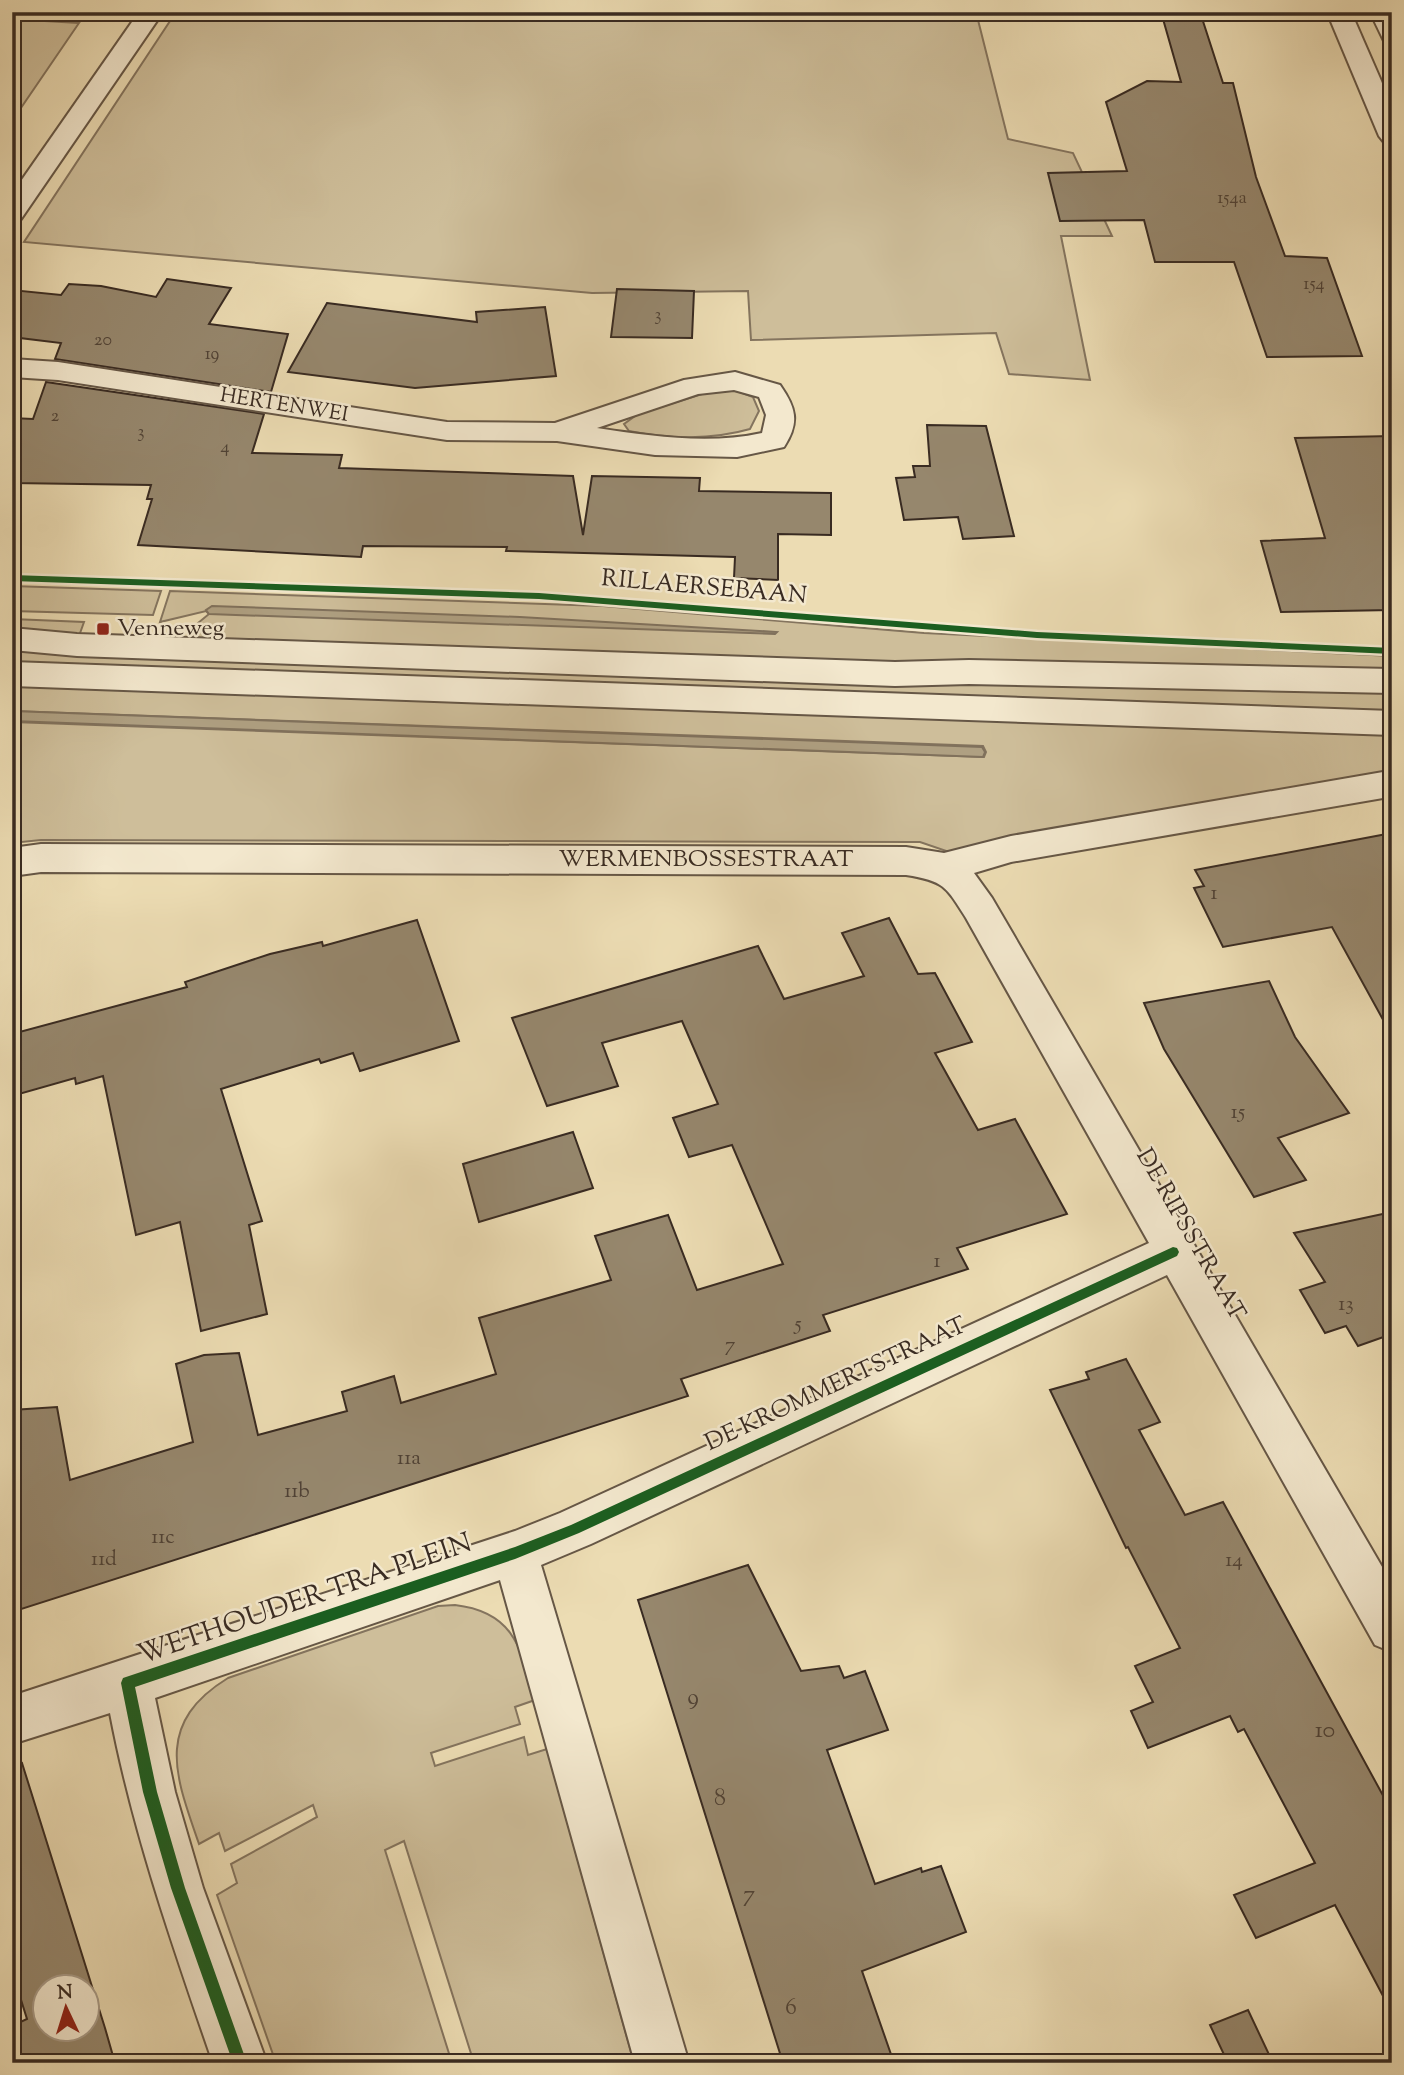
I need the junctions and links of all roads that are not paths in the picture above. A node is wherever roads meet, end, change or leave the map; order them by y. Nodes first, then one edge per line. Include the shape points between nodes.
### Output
1 (151, 12) edge
2 (1339, 12) edge
3 (1382, 12) edge
4 (1392, 36) edge
5 (1392, 136) edge
6 (12, 213) edge
7 (12, 369) edge
8 (557, 432) junction
9 (12, 639) edge
10 (12, 674) edge
11 (1392, 681) edge
12 (1392, 723) edge
13 (1383, 785) dead end
14 (12, 862) edge
15 (944, 867) junction
16 (1173, 1252) junction
17 (515, 1553) junction
18 (1392, 1629) edge
19 (128, 1683) junction
20 (12, 1720) edge
21 (240, 2063) edge
22 (662, 2063) edge

1 - 6 street
2 - 5 street
3 - 4 street
7 - 8 street, HERTENWEI via 58,371 447,431
8 - 8 street, HERTENWEI via 694,386 735,381 770,391 780,406 783,423 773,440 737,448 655,446
9 - 11 street via 895,674
10 - 12 street
13 - 15 street, WERMENBOSSESTRAAT via 1011,849
14 - 15 street, WERMENBOSSESTRAAT via 41,858 892,860
15 - 16 street, DE RIPSSTRAAT via 964,885 979,908
16 - 17 street, DE KROMMERTSTRAAT
16 - 18 street, DE RIPSSTRAAT
17 - 19 street, WETHOUDER TRA PLEIN
17 - 22 street
19 - 20 street
19 - 21 street, WETHOUDER TRA PLEIN via 150,1792 178,1888

